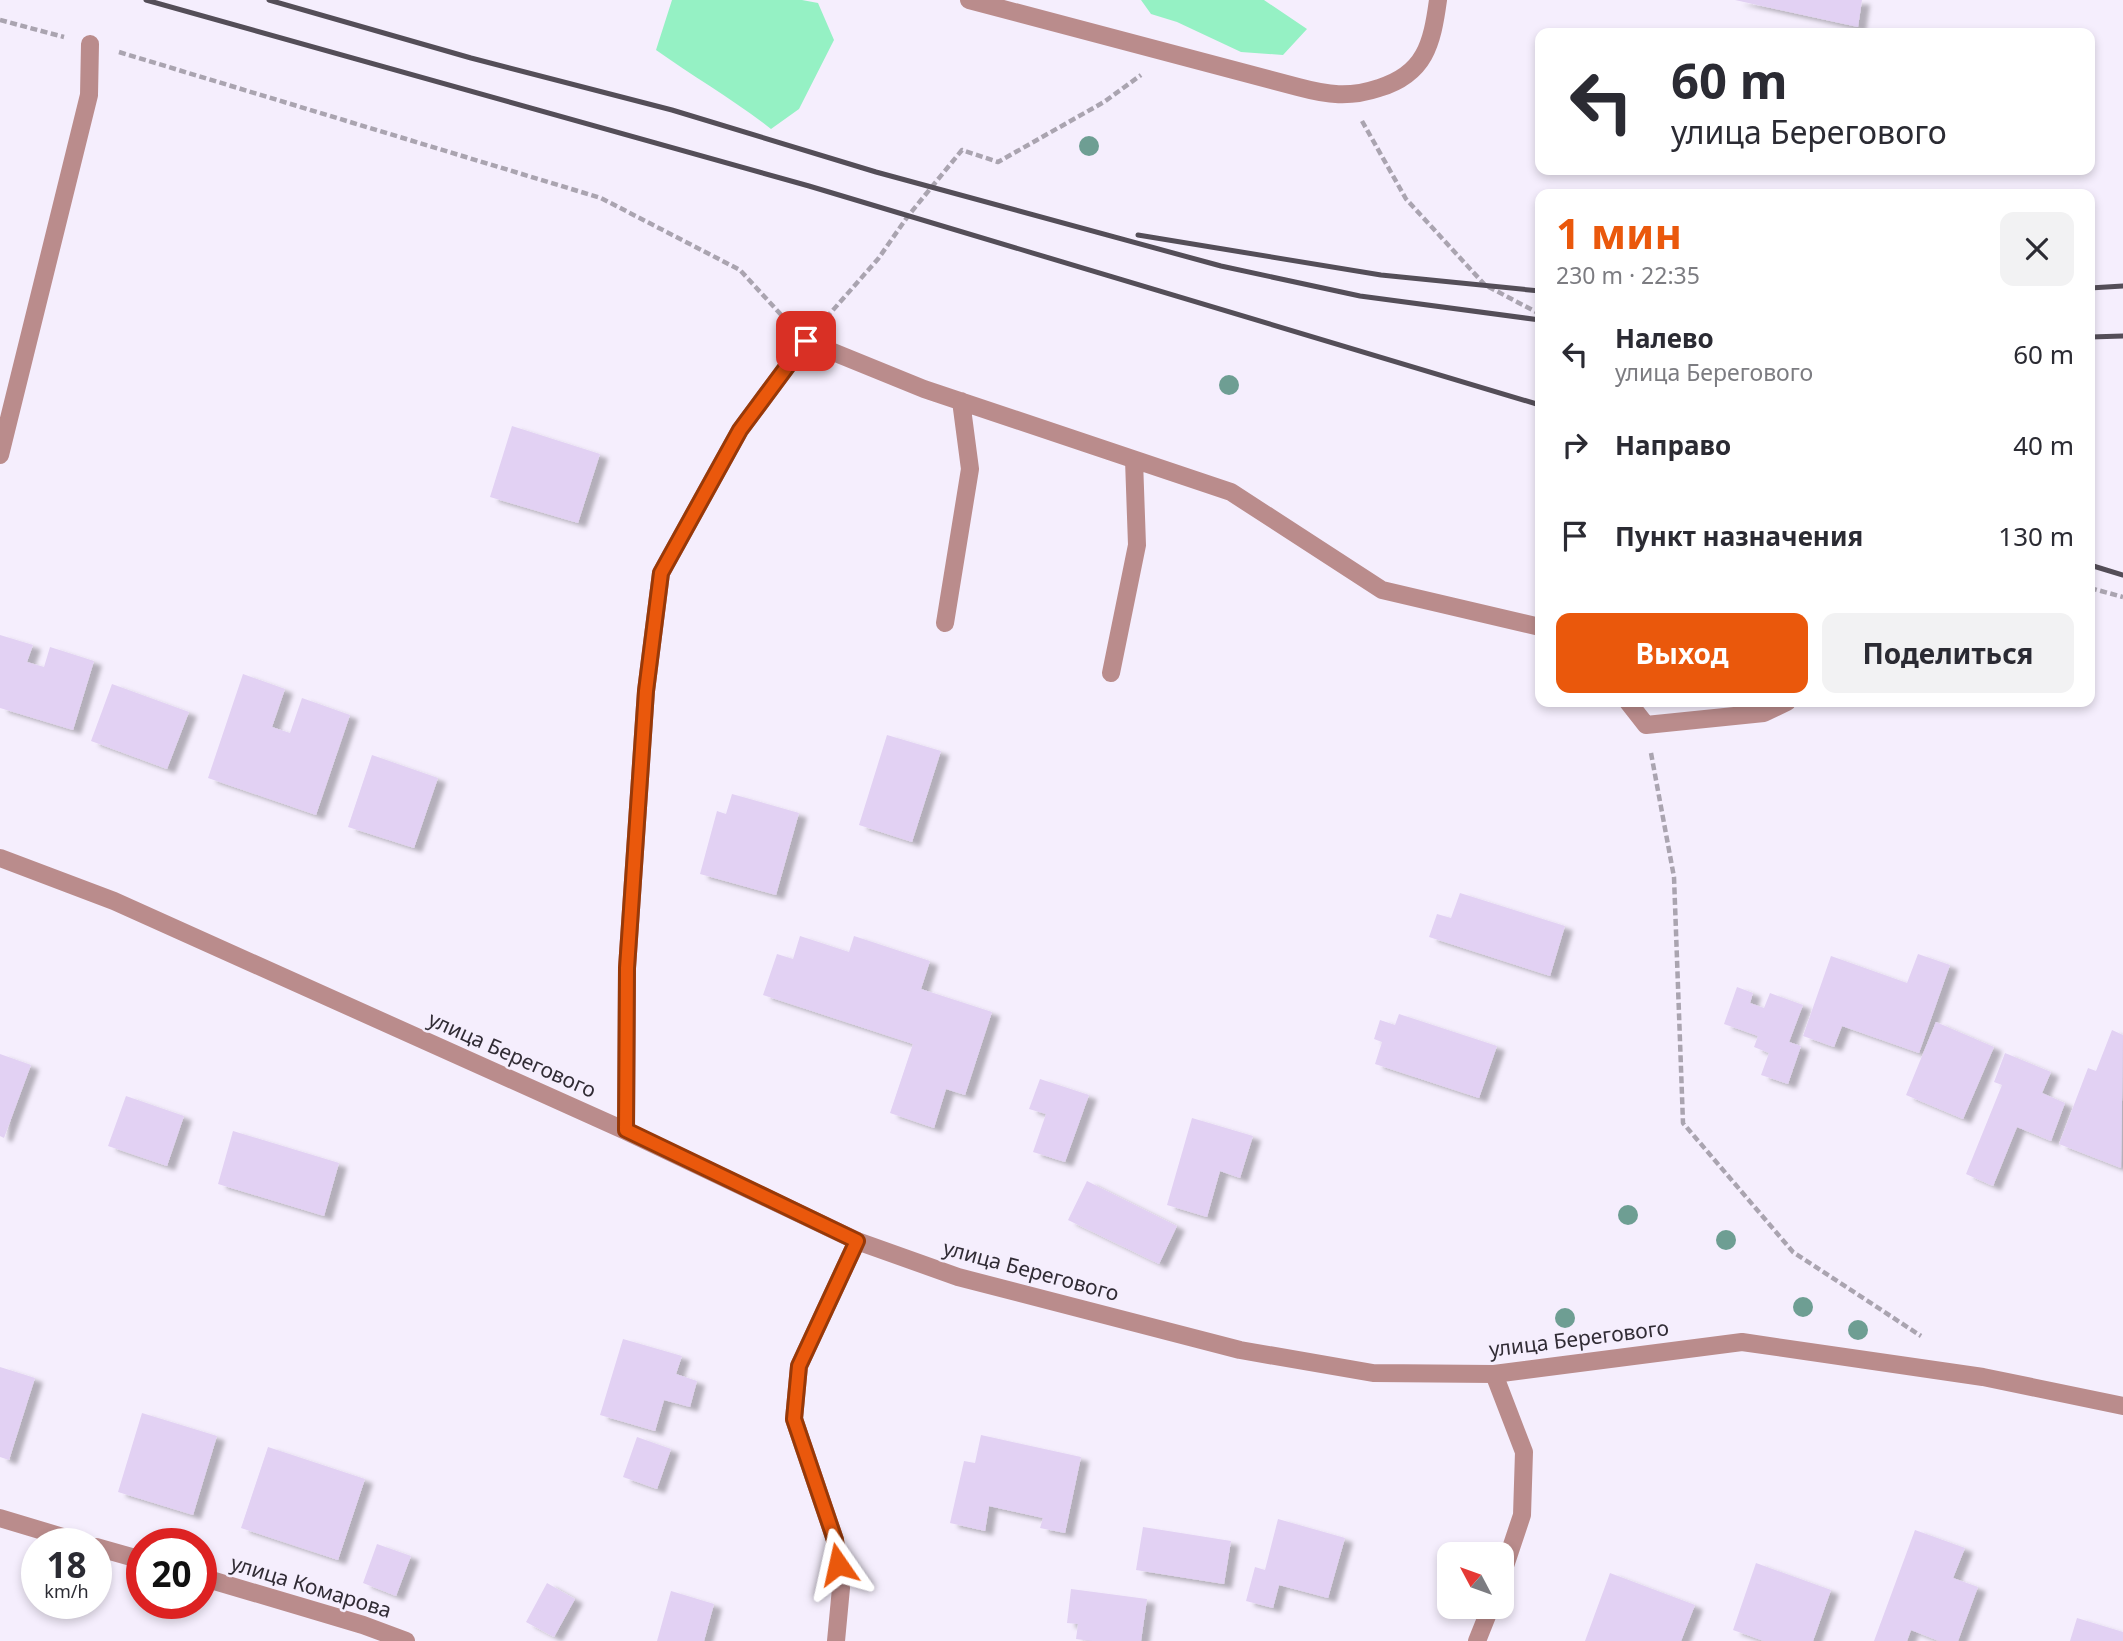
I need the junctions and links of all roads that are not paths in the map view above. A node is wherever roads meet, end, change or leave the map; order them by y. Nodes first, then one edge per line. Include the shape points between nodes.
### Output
1 (969, 0) edge
2 (1438, 0) edge
3 (90, 44) road end
4 (961, 401) junction
5 (0, 455) edge
6 (1134, 460) junction
7 (945, 624) dead end
8 (1535, 626) edge
9 (1111, 673) dead end
10 (1632, 707) edge
11 (1777, 707) edge
12 (0, 858) edge
13 (626, 1130) junction
14 (857, 1241) junction
15 (1494, 1374) junction
16 (2123, 1406) edge
17 (0, 1518) edge
18 (33, 1528) edge
19 (1513, 1542) edge
20 (217, 1582) edge
21 (1486, 1619) edge
22 (407, 1641) edge
23 (836, 1641) edge
24 (1477, 1641) edge

1 - 2 street via 1328,95 1349,95 1398,82 1415,68 1434,29
3 - 5 street via 89,95
4 - 6 street
4 - 7 street via 970,469
4 - 13 street via 806,341 740,430 661,573 646,691 627,968
6 - 8 street via 1231,492 1382,590
6 - 9 street via 1137,545
10 - 11 street via 1646,725 1764,713
12 - 13 street, улица Берегового via 114,901
13 - 14 street, улица Берегового
14 - 15 street, улица Берегового via 958,1277 1240,1350 1373,1373
14 - 23 street via 799,1366 794,1419 835,1540 841,1587
15 - 16 street, улица Берегового via 1742,1342 1983,1377
15 - 19 street via 1524,1452 1522,1516
17 - 18 street
20 - 22 street, улица Комарова
21 - 24 street

